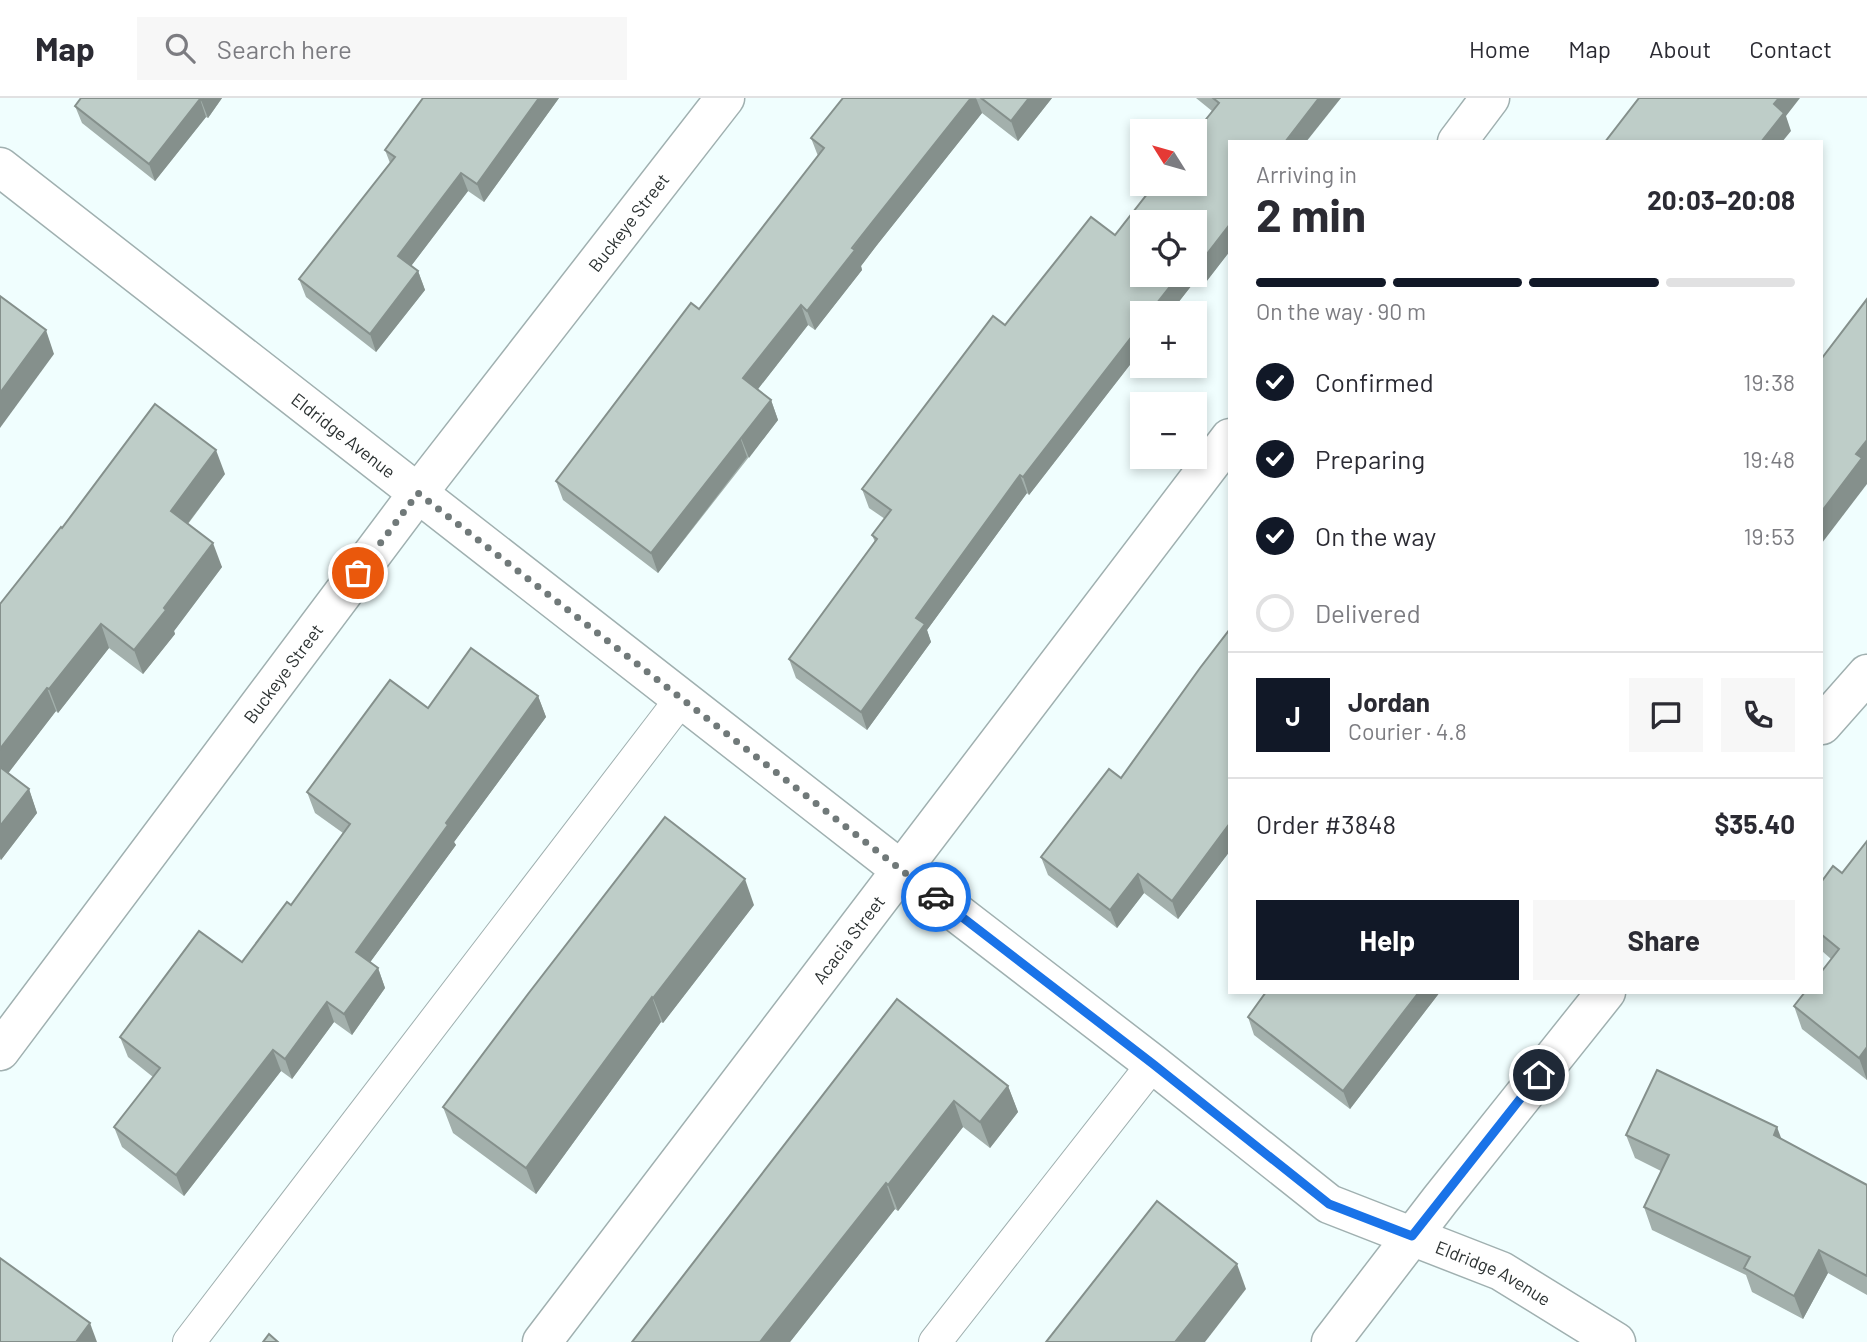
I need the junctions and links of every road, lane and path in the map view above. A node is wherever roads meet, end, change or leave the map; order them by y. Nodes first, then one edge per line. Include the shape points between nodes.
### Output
1 (725, 98) edge
2 (1490, 98) edge
3 (1458, 140) edge
4 (0, 167) edge
5 (1228, 441) edge
6 (418, 493) junction
7 (1867, 674) edge
8 (682, 698) junction
9 (1823, 724) edge
10 (901, 870) junction
11 (1604, 994) edge
12 (0, 1051) edge
13 (1153, 1064) junction
14 (1412, 1236) junction
15 (189, 1342) edge
16 (542, 1342) edge
17 (935, 1342) edge
18 (1331, 1342) edge
19 (1616, 1342) edge

1 - 6 street, Buckeye Street
2 - 3 street
4 - 6 street, Eldridge Avenue
5 - 10 street, Acacia Street
6 - 8 street, Eldridge Avenue
6 - 12 street, Buckeye Street
7 - 9 street
8 - 10 street, Eldridge Avenue
8 - 15 lane
10 - 13 street, Eldridge Avenue
10 - 16 street, Acacia Street
11 - 14 street
13 - 14 street, Eldridge Avenue via 1329,1204
13 - 17 lane
14 - 18 street
14 - 19 street, Eldridge Avenue via 1501,1271

